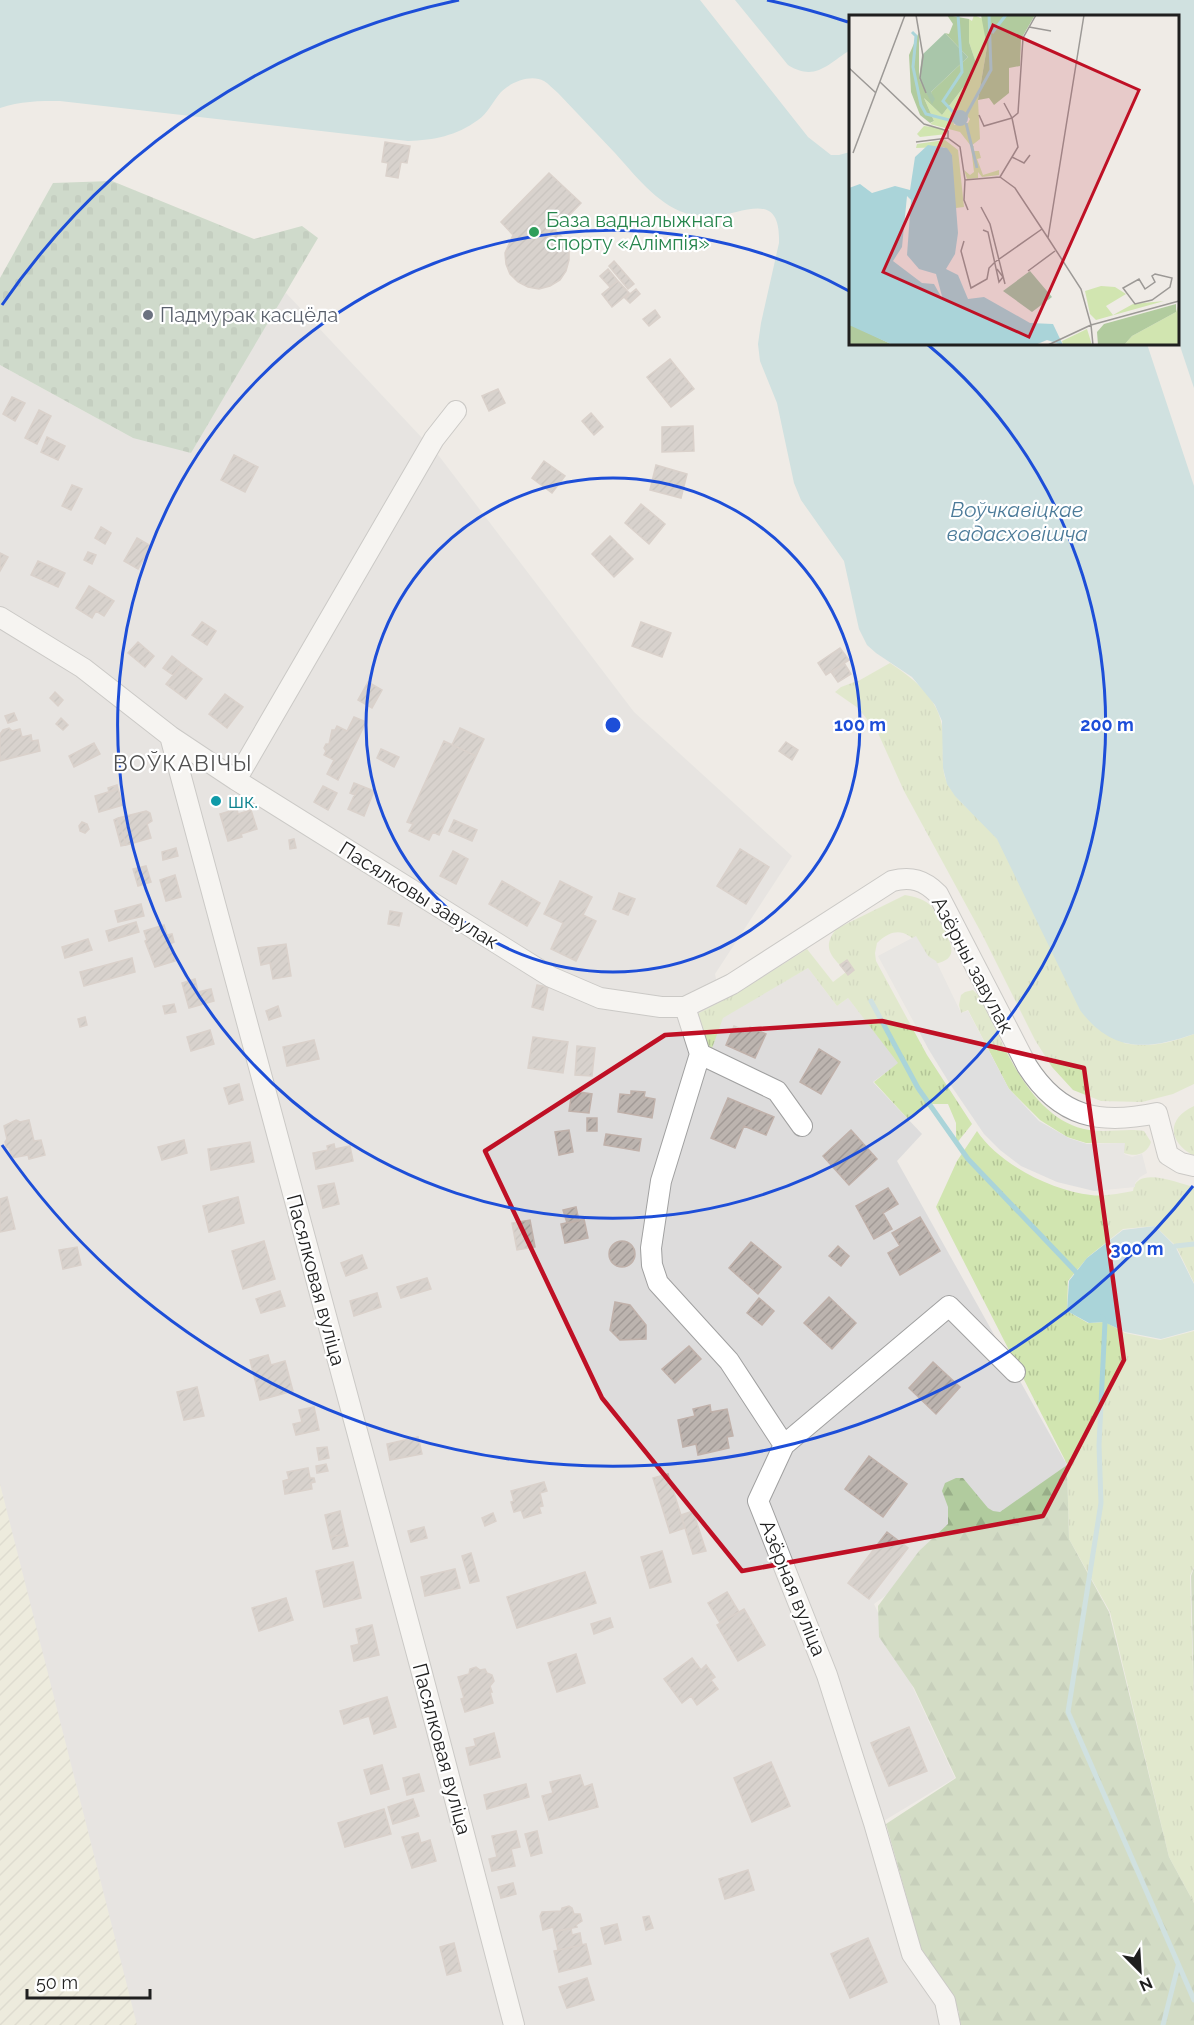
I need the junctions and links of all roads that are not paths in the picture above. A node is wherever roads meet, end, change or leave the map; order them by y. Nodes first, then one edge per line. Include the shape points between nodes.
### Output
1 (456, 411) dead end
2 (0, 617) edge
3 (170, 736) junction
4 (236, 780) junction
5 (685, 1007) junction
6 (700, 1054) junction
7 (802, 1126) dead end
8 (1194, 1166) edge
9 (1015, 1372) dead end
10 (784, 1445) junction
11 (514, 2025) edge
12 (950, 2025) edge

1 - 4 street via 434,439
2 - 3 street via 83,668
3 - 4 street, Пасялковы завулак
3 - 11 street, Пасялковая вуліца
4 - 5 street, Пасялковы завулак via 551,976 600,998
5 - 6 street
5 - 8 street, Азёрны завулак via 732,984 892,881 917,879 938,894 1027,1066 1046,1092 1070,1108 1096,1118 1125,1119 1157,1113 1168,1155
6 - 7 street via 777,1090
6 - 10 street via 661,1181 652,1265 658,1283 729,1361
9 - 10 street via 949,1306
10 - 12 street, Азёрная вуліца via 758,1501 827,1675 912,1954 945,2001

